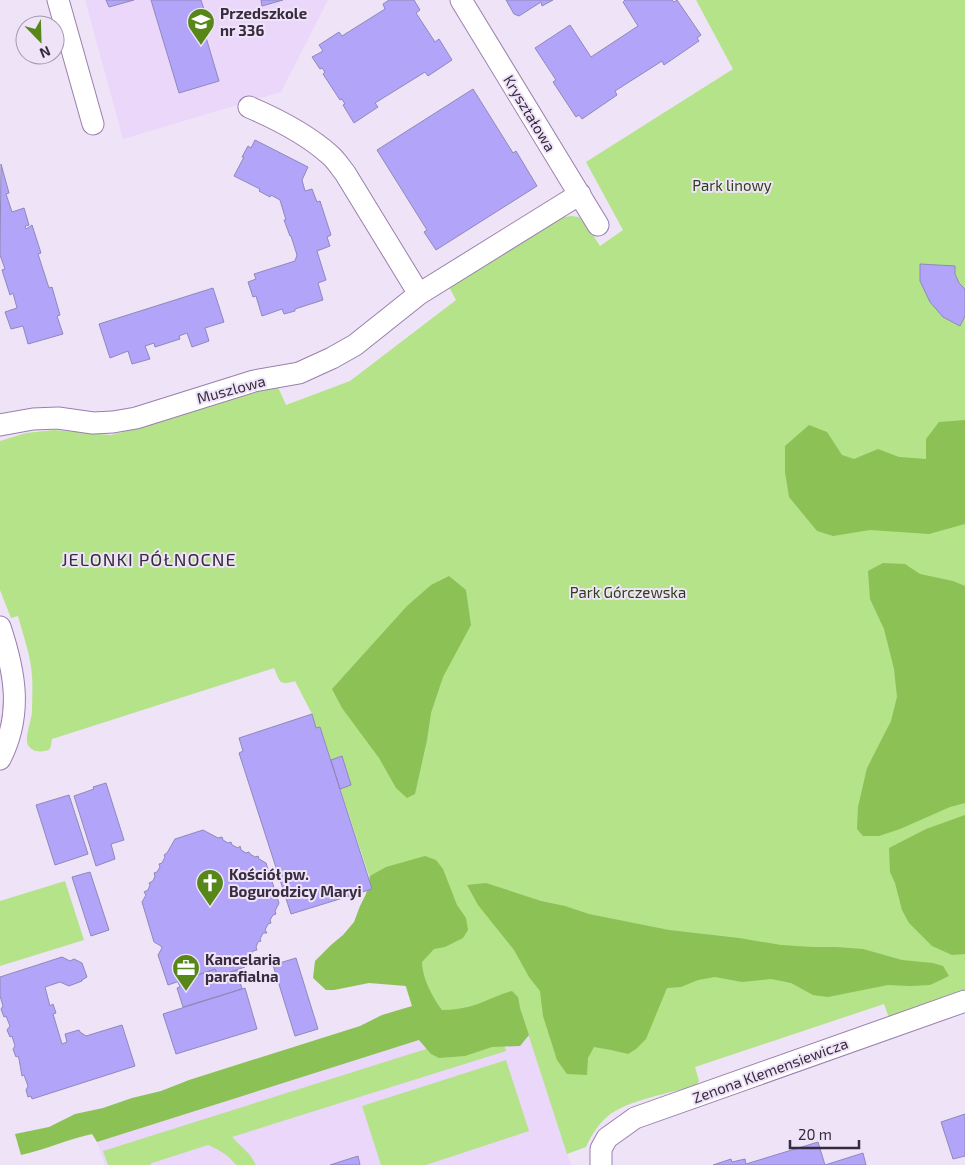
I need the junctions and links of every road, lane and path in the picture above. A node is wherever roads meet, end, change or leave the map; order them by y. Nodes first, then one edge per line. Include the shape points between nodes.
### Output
1 (58, 0) edge
2 (461, 0) edge
3 (249, 107) dead end
4 (93, 124) dead end
5 (580, 194) junction
6 (598, 225) dead end
7 (414, 286) junction
8 (1, 421) edge
9 (0, 627) edge
10 (0, 758) edge
11 (965, 1001) edge
12 (601, 1165) edge

1 - 4 street
2 - 5 street, Kryształowa
3 - 7 street via 280,121 332,156
5 - 6 street, Kryształowa
5 - 7 street, Muszlowa
7 - 8 street, Muszlowa via 355,345 299,373 254,381 136,418 113,422 58,418
9 - 10 street via 13,673 14,694 11,733
11 - 12 street, Zenona Klemensiewicza via 635,1118 607,1138 601,1149

